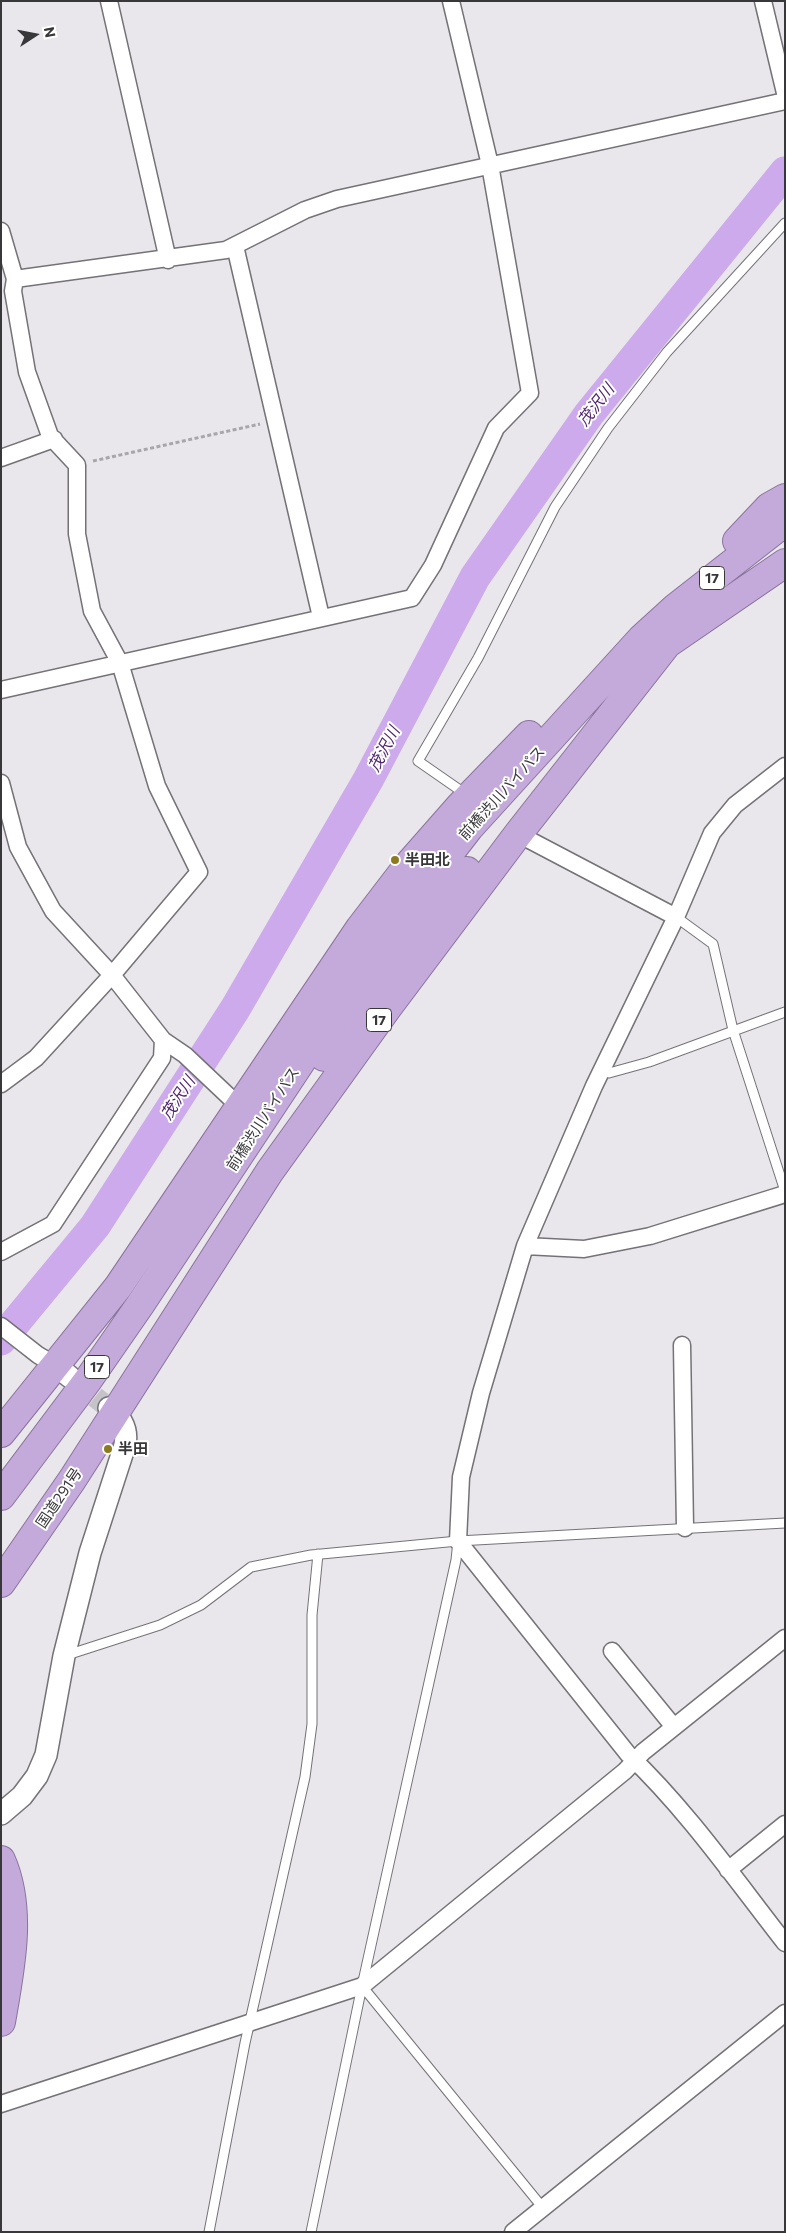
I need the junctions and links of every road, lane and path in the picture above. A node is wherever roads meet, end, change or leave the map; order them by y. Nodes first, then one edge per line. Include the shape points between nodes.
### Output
1 (109, 1) edge
2 (451, 1) edge
3 (763, 1) edge
4 (785, 93) edge
5 (785, 101) edge
6 (490, 166) junction
7 (785, 223) edge
8 (1, 231) edge
9 (235, 246) junction
10 (168, 260) junction
11 (15, 279) junction
12 (275, 421) junction
13 (54, 440) junction
14 (1, 458) edge
15 (77, 465) junction
16 (785, 498) edge
17 (785, 522) edge
18 (785, 563) edge
19 (675, 608) junction
20 (321, 617) junction
21 (654, 641) junction
22 (120, 663) junction
23 (1, 690) edge
24 (785, 766) edge
25 (1, 782) edge
26 (469, 796) junction
27 (518, 834) junction
28 (676, 916) junction
29 (112, 975) junction
30 (785, 1012) edge
31 (733, 1030) junction
32 (163, 1040) junction
33 (601, 1071) junction
34 (1, 1084) edge
35 (240, 1107) junction
36 (785, 1192) edge
37 (526, 1246) junction
38 (1, 1252) edge
39 (1, 1326) edge
40 (682, 1345) dead end
41 (54, 1366) junction
42 (112, 1410) junction
43 (1, 1433) edge
44 (1, 1496) edge
45 (785, 1522) edge
46 (685, 1528) junction
47 (458, 1540) junction
48 (318, 1554) junction
49 (1, 1583) edge
50 (785, 1638) edge
51 (612, 1651) dead end
52 (64, 1656) junction
53 (674, 1727) junction
54 (636, 1761) junction
55 (1, 1814) edge
56 (785, 1824) edge
57 (2, 1868) edge
58 (728, 1870) junction
59 (785, 1944) edge
60 (362, 1986) junction
61 (785, 2014) edge
62 (1, 2022) edge
63 (251, 2024) junction
64 (1, 2104) edge
65 (543, 2208) junction
66 (209, 2232) edge
67 (311, 2232) edge
68 (513, 2232) edge

1 - 10 street
2 - 6 street
3 - 4 street
5 - 6 street
6 - 9 street via 337,199 305,210
6 - 20 street via 530,394 496,428 433,565 412,598
7 - 26 lane via 667,352 608,428 555,507 478,658 418,761
8 - 11 street
9 - 10 street
9 - 12 street
10 - 11 street
11 - 13 street via 12,291 27,372
12 - 15 path
12 - 20 street
13 - 14 street
13 - 15 street
15 - 22 street via 77,534 92,611
16 - 19 highway via 769,507
17 - 19 highway, 前橋渋川バイパス / 17
18 - 21 highway, 前橋渋川バイパス / 17
19 - 21 highway, 前橋渋川バイパス / 17
20 - 22 street
21 - 26 highway, 17 via 550,715
21 - 27 highway, 17
21 - 44 highway, 前橋渋川バイパス / 17 via 401,954 187,1234 88,1380
22 - 23 street
22 - 29 street via 157,786 199,872
24 - 28 street via 735,805 712,833
25 - 29 street via 18,847 53,911
26 - 35 highway, 17 via 409,864 360,928
27 - 28 street
27 - 42 highway, 17 via 270,1172
28 - 31 lane via 713,944
28 - 33 street
29 - 32 street
29 - 34 street via 36,1058
30 - 31 lane
31 - 33 lane via 649,1062 609,1073
31 - 36 lane
32 - 35 street
32 - 38 street via 162,1058 53,1224
33 - 37 street
35 - 41 highway, 17 via 118,1287
36 - 37 street via 640,1238 584,1249
37 - 47 street via 482,1393 461,1477
39 - 41 street
40 - 46 street
41 - 43 highway, 17
42 - 49 highway, 国道291号 / 17 via 72,1480
42 - 52 street via 126,1430 125,1445 90,1553
45 - 46 lane
46 - 47 lane
47 - 48 lane
47 - 54 street
47 - 60 lane
48 - 52 lane via 251,1568 201,1606 160,1625
48 - 63 lane via 312,1615 312,1724 306,1768
50 - 53 street
51 - 53 street
52 - 55 street via 46,1756 37,1776 22,1796
53 - 54 street
54 - 58 street
54 - 60 street
56 - 58 street
57 - 62 highway via 13,1928
58 - 59 street
60 - 63 street
60 - 65 lane
60 - 67 lane
61 - 65 street
63 - 64 street
63 - 66 lane
65 - 68 street

